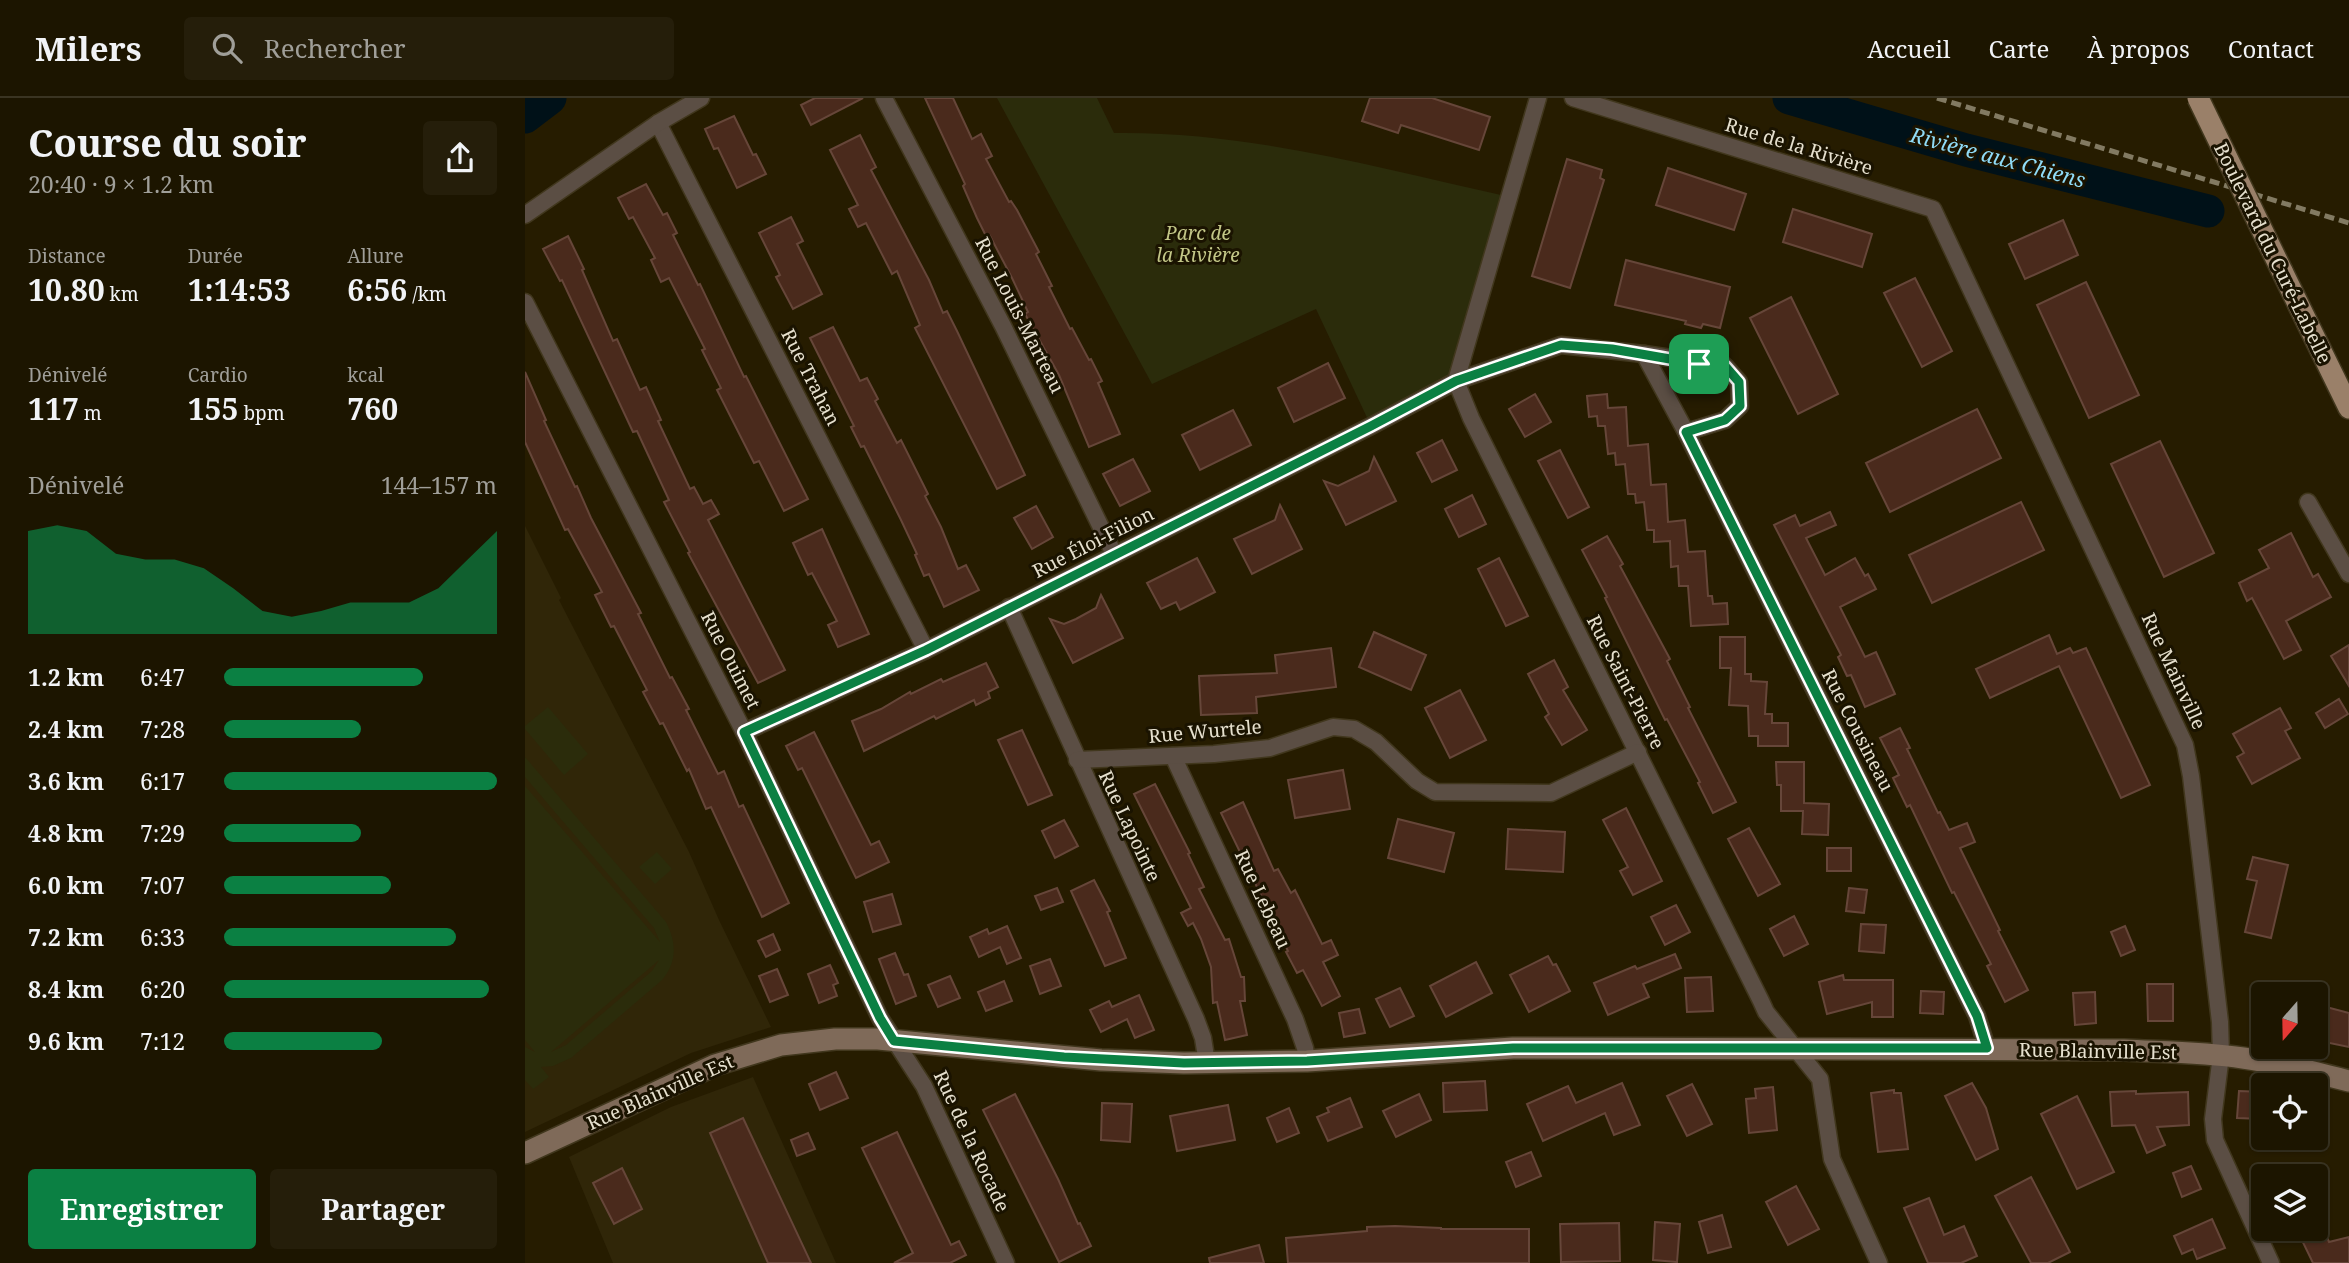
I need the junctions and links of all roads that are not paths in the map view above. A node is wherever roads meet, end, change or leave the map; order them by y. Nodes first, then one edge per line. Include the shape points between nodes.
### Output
1 (701, 98) edge
2 (884, 98) edge
3 (1538, 98) edge
4 (1573, 98) edge
5 (2198, 98) edge
6 (658, 122) junction
7 (1933, 209) joint
8 (525, 215) edge
9 (525, 302) edge
10 (1644, 354) junction
11 (1456, 381) junction
12 (2349, 408) edge
13 (1686, 432) junction
14 (2308, 502) dead end
15 (1114, 554) junction
16 (2349, 574) edge
17 (1009, 607) junction
18 (926, 650) junction
19 (744, 732) junction
20 (1638, 752) junction
21 (1174, 756) junction
22 (1077, 760) junction
23 (894, 1041) junction
24 (1796, 1048) junction
25 (1987, 1048) junction
26 (2221, 1055) junction
27 (1307, 1061) junction
28 (1207, 1063) junction
29 (2349, 1081) edge
30 (525, 1153) edge
31 (1872, 1261) edge
32 (1006, 1263) edge
33 (2271, 1263) edge

1 - 6 street
2 - 15 street, Rue Louis-Marteau via 1003,326
3 - 11 street
4 - 7 street, Rue de la Rivière
5 - 12 main road, Boulevard du Curé-Labelle, bridge
6 - 8 street
6 - 18 street, Rue Trahan
7 - 26 street, Rue Mainville via 2185,745
9 - 19 street, Rue Ouimet
10 - 11 street via 1561,345
10 - 13 street, Rue Cousineau
10 - 13 street via 1725,366 1739,382 1740,406 1725,420
11 - 15 street, Rue Éloi-Filion
11 - 20 street, Rue Saint-Pierre
13 - 25 street, Rue Cousineau via 1977,1016
14 - 16 street
15 - 17 street, Rue Éloi-Filion
17 - 18 street, Rue Éloi-Filion
17 - 22 street, Rue Lapointe
18 - 19 street, Rue Éloi-Filion
19 - 23 street, Rue Ouimet
20 - 21 street, Rue Wurtele via 1551,793 1436,792 1354,729 1333,727 1269,748
20 - 24 street, Rue Saint-Pierre via 1766,1012
21 - 22 street, Rue Wurtele
21 - 27 street, Rue Lebeau via 1295,1019
22 - 28 street, Rue Lapointe via 1196,1019
23 - 28 street, Rue Blainville Est via 1110,1060
23 - 30 street, Rue Blainville Est via 808,1041 739,1057
23 - 32 street, Rue de la Rocade via 924,1086
24 - 25 street, Rue Blainville Est
24 - 27 street, Rue Blainville Est via 1513,1048
24 - 31 street, Rue Saint-Pierre via 1820,1079 1832,1159
25 - 26 street, Rue Blainville Est
26 - 29 street, Rue Blainville Est
26 - 33 street, Rue Mainville via 2214,1103 2215,1140
27 - 28 street, Rue Blainville Est

